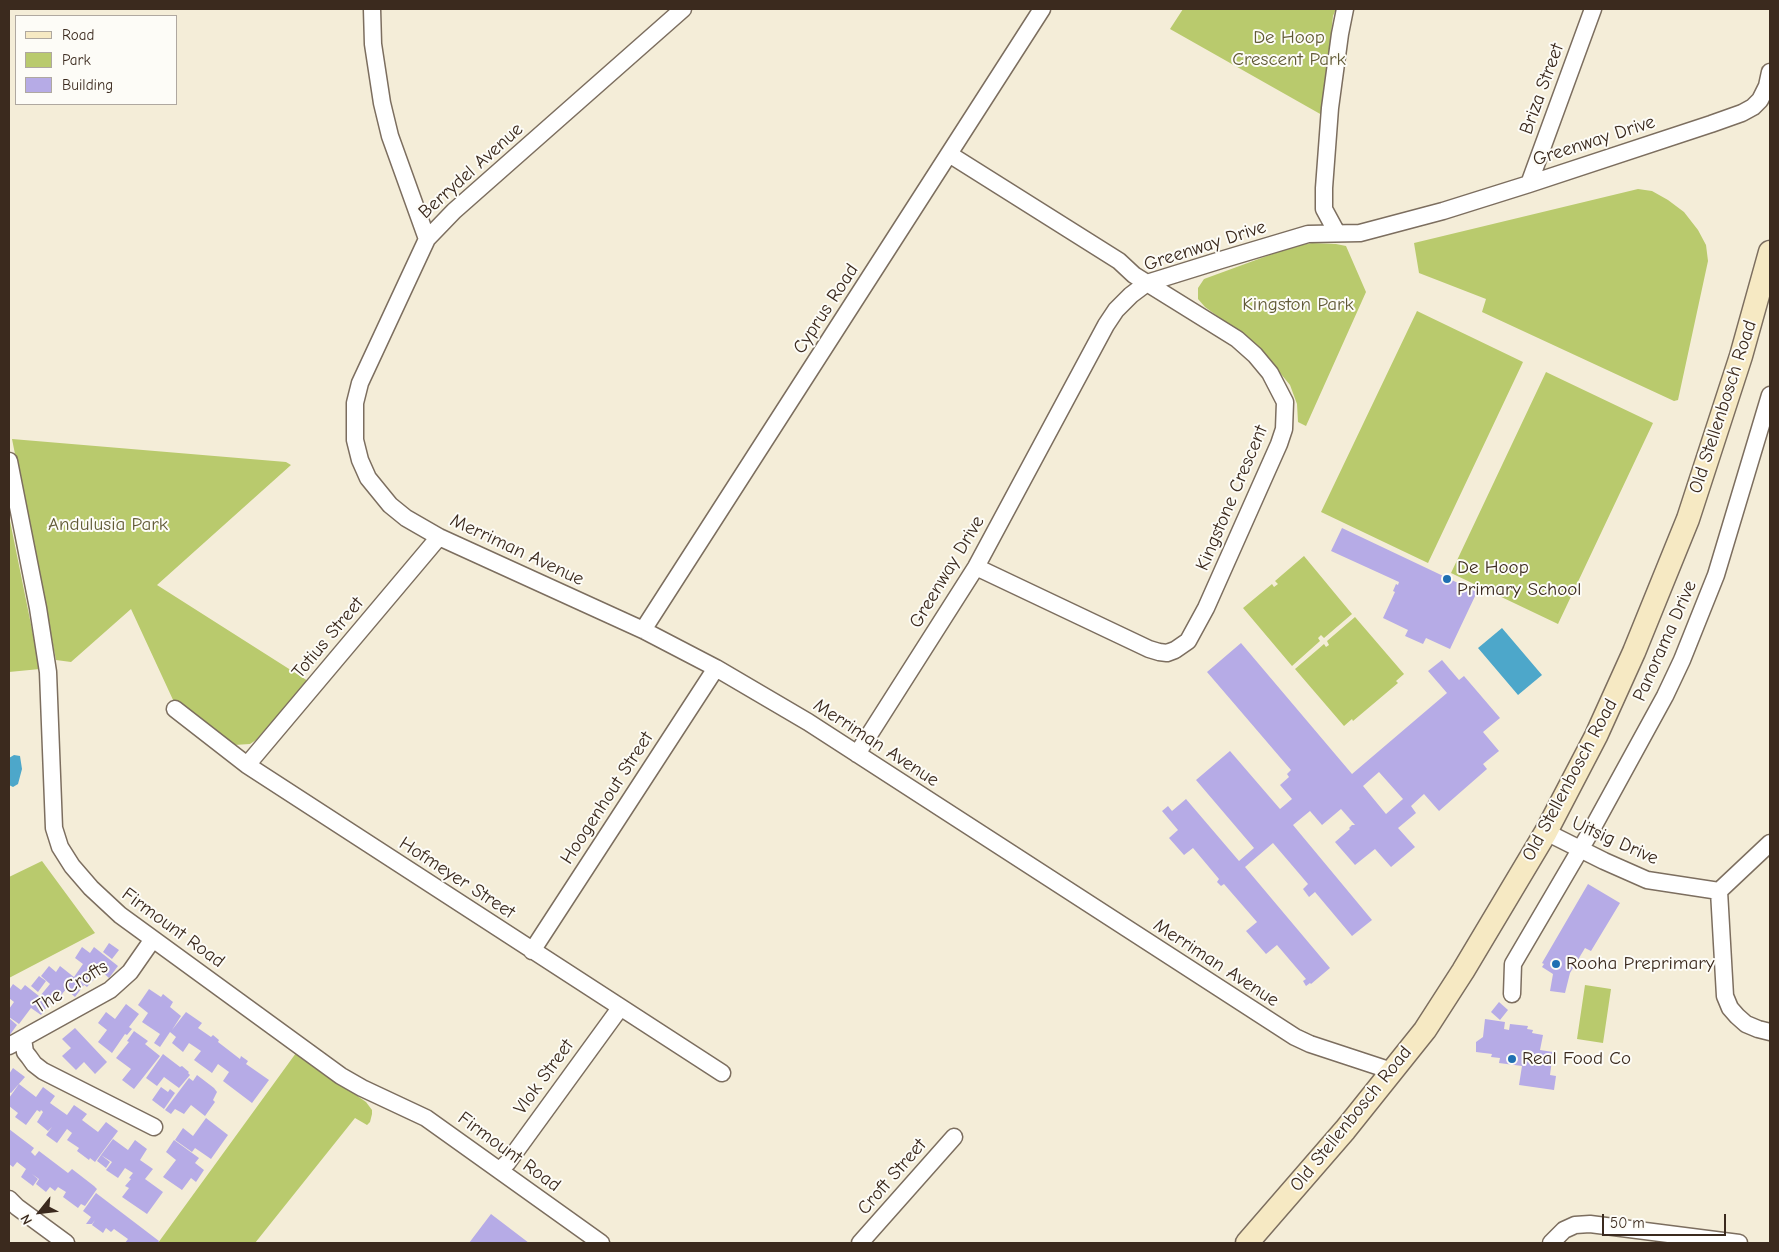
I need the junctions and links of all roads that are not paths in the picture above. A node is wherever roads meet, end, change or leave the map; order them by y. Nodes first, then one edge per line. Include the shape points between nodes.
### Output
1 (372, 9) edge
2 (683, 9) edge
3 (1042, 9) edge
4 (1345, 9) edge
5 (1592, 9) edge
6 (1769, 79) edge
7 (949, 154) junction
8 (1529, 184) junction
9 (1337, 234) junction
10 (427, 239) junction
11 (1770, 252) edge
12 (1147, 283) junction
13 (1770, 395) edge
14 (355, 440) joint
15 (9, 461) edge
16 (439, 537) junction
17 (976, 567) junction
18 (642, 630) junction
19 (716, 668) junction
20 (175, 709) dead end
21 (857, 754) junction
22 (247, 765) junction
23 (1546, 832) junction
24 (1770, 843) edge
25 (1580, 848) junction
26 (1720, 891) junction
27 (153, 939) junction
28 (532, 951) junction
29 (1512, 994) dead end
30 (620, 1008) junction
31 (1770, 1032) edge
32 (16, 1042) edge
33 (1392, 1071) junction
34 (722, 1073) dead end
35 (154, 1127) dead end
36 (954, 1137) dead end
37 (500, 1170) junction
38 (9, 1199) edge
39 (66, 1243) edge
40 (601, 1243) edge
41 (860, 1243) edge
42 (1247, 1243) edge
43 (1552, 1243) edge
44 (1739, 1243) edge

1 - 10 street via 382,103 390,136
2 - 10 street, Berrydel Avenue via 454,211
3 - 7 street, Cyprus Road
4 - 9 street via 1330,108 1324,188 1324,209
5 - 8 street, Briza Street
6 - 8 street, Greenway Drive via 1760,100 1742,113
7 - 12 street, Kingstone Crescent via 1119,261
7 - 18 street, Cyprus Road
8 - 9 street, Greenway Drive via 1360,233
9 - 12 street, Greenway Drive via 1308,234
10 - 14 street, Berrydel Avenue via 360,383 355,403
11 - 23 street, Old Stellenbosch Road via 1741,356 1688,519 1596,736
12 - 17 street, Greenway Drive via 1123,302 1106,325
12 - 17 street, Kingstone Crescent via 1237,339 1270,373 1285,402 1284,429 1279,444 1188,641 1167,653 1159,652
13 - 25 street, Panorama Drive via 1716,576 1682,660
14 - 16 street, Merriman Avenue via 360,460 378,492 406,518
15 - 27 street, Firmount Road via 48,672 56,838 72,866 91,888
16 - 18 street, Merriman Avenue
16 - 22 street, Totius Street
17 - 21 street, Greenway Drive
18 - 19 street, Merriman Avenue
19 - 21 street, Merriman Avenue
19 - 28 street, Hoogenhout Street
20 - 22 street, Hofmeyer Street
21 - 33 street, Merriman Avenue via 1280,1028 1310,1044
22 - 28 street, Hofmeyer Street
23 - 25 street, Uitsig Drive
23 - 33 street, Old Stellenbosch Road via 1464,971 1425,1030
24 - 26 street
25 - 26 street, Uitsig Drive via 1647,880
25 - 29 street, Panorama Drive via 1513,964
26 - 31 street via 1725,996 1730,1008 1746,1024
27 - 32 street, The Crofts via 130,972 110,990
27 - 37 street, Firmount Road via 342,1076 426,1118
28 - 30 street, Hofmeyer Street
30 - 34 street, Hofmeyer Street
30 - 37 street, Vlok Street
32 - 35 street, The Crofts via 43,1071
33 - 42 street, Old Stellenbosch Road
36 - 41 street, Croft Street
37 - 40 street, Firmount Road
38 - 39 street
43 - 44 street via 1564,1230 1590,1224

